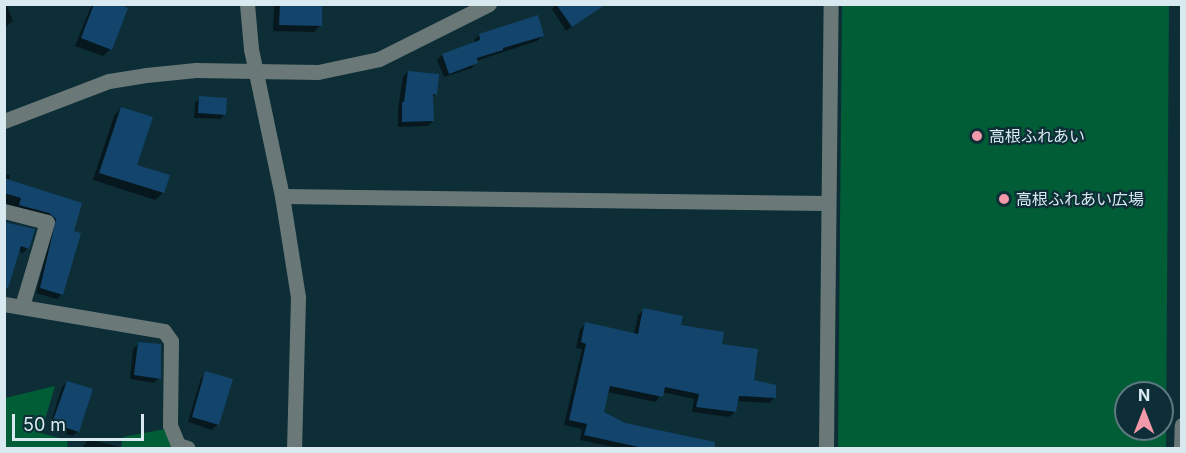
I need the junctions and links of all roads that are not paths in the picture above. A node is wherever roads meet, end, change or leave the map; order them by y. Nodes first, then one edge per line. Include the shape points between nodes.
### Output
1 (247, 4) edge
2 (489, 4) edge
3 (831, 4) edge
4 (258, 73) junction
5 (4, 121) edge
6 (282, 196) junction
7 (827, 203) junction
8 (4, 211) edge
9 (4, 304) edge
10 (22, 306) junction
11 (1182, 425) edge
12 (188, 448) edge
13 (294, 448) edge
14 (826, 448) edge
15 (1181, 448) edge

1 - 4 street via 251,49
2 - 4 street via 378,59 318,72
3 - 7 street
4 - 5 street via 195,70 109,81
4 - 6 street
6 - 7 street
6 - 13 street via 298,297
7 - 14 street
8 - 10 street via 47,222
9 - 10 street
10 - 12 street via 164,331 171,341 170,425 178,445
11 - 15 street

